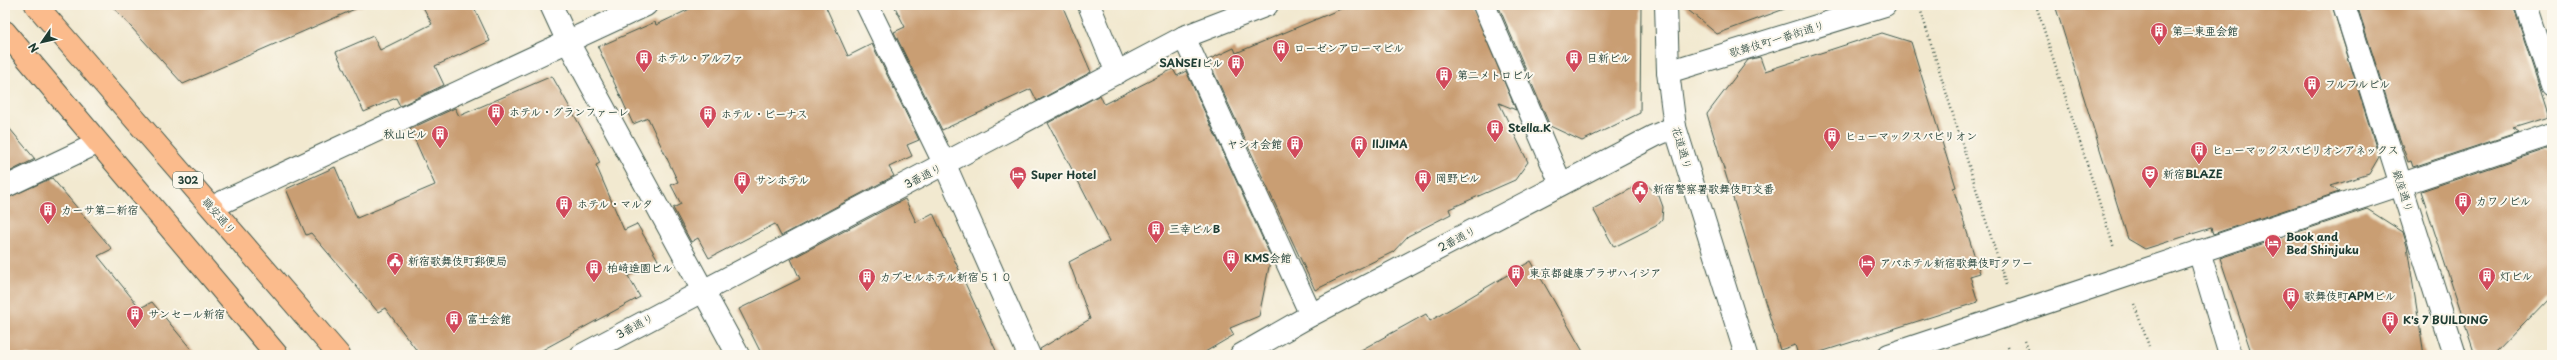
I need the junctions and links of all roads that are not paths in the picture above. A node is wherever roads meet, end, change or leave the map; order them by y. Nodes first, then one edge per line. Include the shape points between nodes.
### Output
1 (36, 5) edge
2 (551, 5) edge
3 (646, 5) edge
4 (867, 5) edge
5 (1089, 5) edge
6 (1267, 5) edge
7 (1484, 5) edge
8 (1666, 5) edge
9 (1885, 5) edge
10 (2344, 5) edge
11 (2526, 5) edge
12 (2544, 32) edge
13 (1184, 37) junction
14 (7, 38) edge
15 (568, 42) junction
16 (1668, 72) junction
17 (1117, 73) junction
18 (2552, 85) edge
19 (1675, 128) junction
20 (2552, 134) edge
21 (98, 143) junction
22 (945, 165) junction
23 (2401, 183) junction
24 (1561, 184) junction
25 (5, 187) edge
26 (212, 207) junction
27 (2199, 250) junction
28 (702, 290) junction
29 (1311, 316) junction
30 (278, 355) edge
31 (339, 355) edge
32 (582, 355) edge
33 (738, 355) edge
34 (1029, 355) edge
35 (1241, 355) edge
36 (1746, 355) edge
37 (1889, 355) edge
38 (2230, 355) edge
39 (2455, 355) edge

1 - 26 main road, 職安通り / 302
2 - 15 street
3 - 15 street
4 - 22 street
5 - 17 street
6 - 13 street, 3番通り
7 - 24 street
8 - 16 street, 花道通り
9 - 16 street, 歌舞伎町一番街通り
10 - 23 street, 銀座通り
11 - 12 street
12 - 18 street
13 - 17 street, 3番通り
13 - 29 street
14 - 21 main road
15 - 26 street
15 - 28 street
16 - 19 street, 花道通り
17 - 22 street, 3番通り
19 - 24 street, 2番通り via 1654,136
19 - 36 street, 花道通り
20 - 23 street
21 - 25 lane
21 - 30 main road
22 - 28 street, 3番通り
22 - 34 street
23 - 27 street
23 - 39 street, 銀座通り
24 - 29 street, 2番通り
26 - 31 main road, 職安通り / 302
27 - 37 street
27 - 38 street
28 - 32 street, 3番通り
28 - 33 street
29 - 35 street, 2番通り

